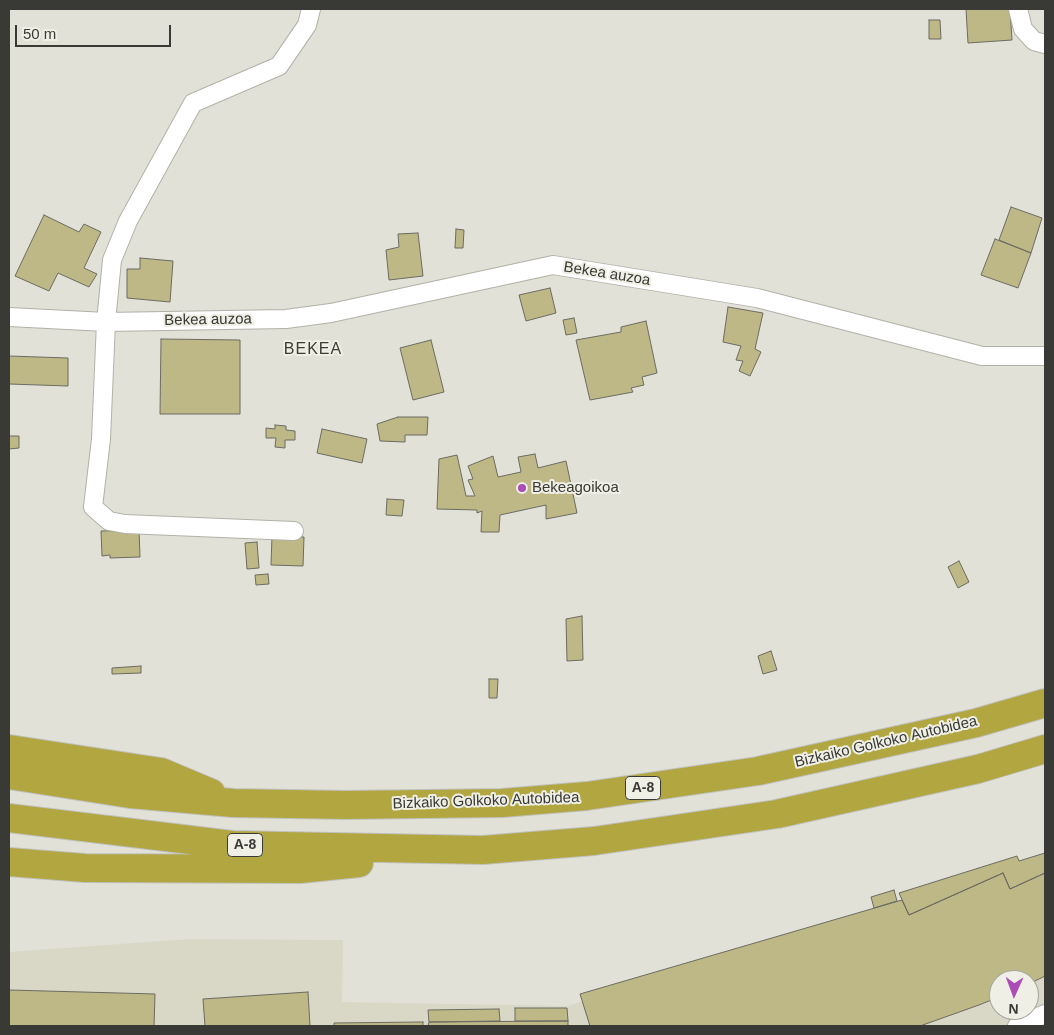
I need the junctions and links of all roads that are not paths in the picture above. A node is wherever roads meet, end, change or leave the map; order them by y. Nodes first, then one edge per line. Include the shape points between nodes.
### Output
1 (310, 9) edge
2 (1018, 9) edge
3 (1045, 44) edge
4 (9, 317) edge
5 (106, 322) junction
6 (1045, 356) edge
7 (294, 531) dead end
8 (1045, 703) edge
9 (9, 749) edge
10 (1045, 749) edge
11 (9, 775) edge
12 (233, 802) junction
13 (9, 818) edge
14 (483, 850) junction
15 (9, 862) edge
16 (1045, 1014) edge
17 (1017, 1026) edge

1 - 5 street via 307,25 279,66 193,103 128,221 112,260
2 - 3 street via 1023,29 1034,41
4 - 5 street, Bekea auzoa
5 - 6 street, Bekea auzoa via 286,319 553,265 757,298 982,356
5 - 7 street via 101,439 93,507 109,521 125,524
8 - 12 highway, Bizkaiko Golkoko Autobidea / A-8 via 976,723 758,771 587,796 502,803
9 - 12 highway via 161,772
10 - 14 highway, A-8 via 978,769 777,814 594,841
11 - 12 highway, Bizkaiko Golkoko Autobidea / A-8 via 130,794
13 - 14 highway, A-8 via 232,845
14 - 15 highway via 300,869 85,868
16 - 17 street

